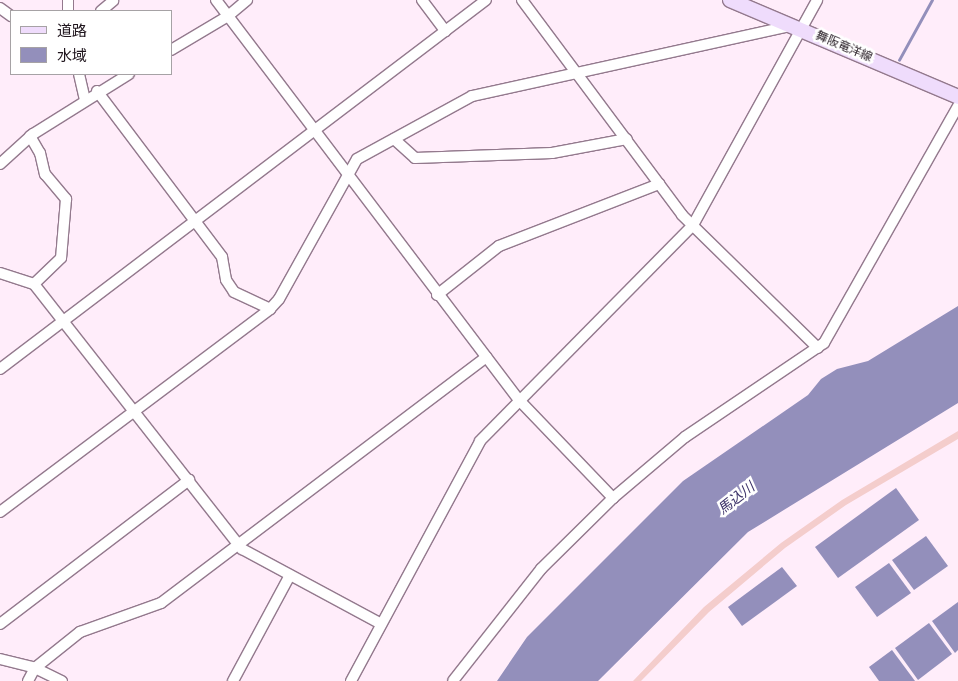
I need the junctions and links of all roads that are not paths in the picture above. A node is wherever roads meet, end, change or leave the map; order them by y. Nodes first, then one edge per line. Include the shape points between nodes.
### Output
1 (216, 0) edge
2 (246, 0) edge
3 (422, 0) edge
4 (522, 0) edge
5 (730, 0) edge
6 (817, 0) edge
7 (112, 1) dead end
8 (480, 2) edge
9 (102, 10) edge
10 (228, 16) junction
11 (797, 27) junction
12 (445, 31) junction
13 (172, 49) edge
14 (577, 73) junction
15 (79, 75) edge
16 (126, 75) edge
17 (97, 91) junction
18 (958, 97) edge
19 (85, 99) junction
20 (958, 106) edge
21 (315, 130) junction
22 (30, 136) junction
23 (394, 139) junction
24 (627, 139) junction
25 (0, 164) edge
26 (348, 175) junction
27 (659, 184) junction
28 (196, 222) junction
29 (693, 225) junction
30 (0, 272) edge
31 (34, 284) junction
32 (437, 295) junction
33 (270, 309) junction
34 (66, 320) junction
35 (818, 348) junction
36 (486, 357) junction
37 (0, 369) edge
38 (519, 400) junction
39 (135, 410) junction
40 (189, 480) junction
41 (613, 498) junction
42 (0, 512) edge
43 (238, 543) junction
44 (290, 575) junction
45 (0, 624) edge
46 (382, 624) junction
47 (0, 659) edge
48 (35, 668) junction
49 (28, 681) edge
50 (62, 681) edge
51 (233, 681) edge
52 (351, 681) edge
53 (453, 681) edge

1 - 10 street
2 - 10 street
3 - 12 street
4 - 14 street
5 - 11 main road, 舞阪竜洋線
6 - 11 street
7 - 9 street
8 - 12 street
10 - 13 street
10 - 21 street
11 - 14 street
11 - 18 main road, 舞阪竜洋線
11 - 29 street
12 - 21 street
14 - 23 street via 472,96
14 - 24 street
15 - 19 street
16 - 17 street
17 - 19 street
17 - 28 street
19 - 22 street
20 - 35 street via 824,343
21 - 26 street
21 - 28 street
22 - 25 street
22 - 31 street via 40,153 45,174 66,199 61,258
23 - 24 street via 415,158 552,153
23 - 26 street via 357,159
24 - 27 street
26 - 32 street
26 - 33 street via 279,299
27 - 29 street
27 - 32 street via 499,246
28 - 33 street via 222,258 226,280 234,292
28 - 34 street
29 - 35 street
29 - 38 street
30 - 31 street
31 - 34 street
32 - 36 street
33 - 39 street
34 - 37 street
34 - 39 street
35 - 41 street via 685,437
36 - 38 street
36 - 43 street
38 - 41 street
38 - 46 street via 480,441
39 - 40 street
39 - 42 street
40 - 43 street
40 - 45 street
41 - 53 street via 541,568
43 - 44 street via 242,549
43 - 48 street via 161,603 80,632
44 - 46 street
44 - 51 street
46 - 52 street
47 - 48 street
48 - 49 street
48 - 50 street

